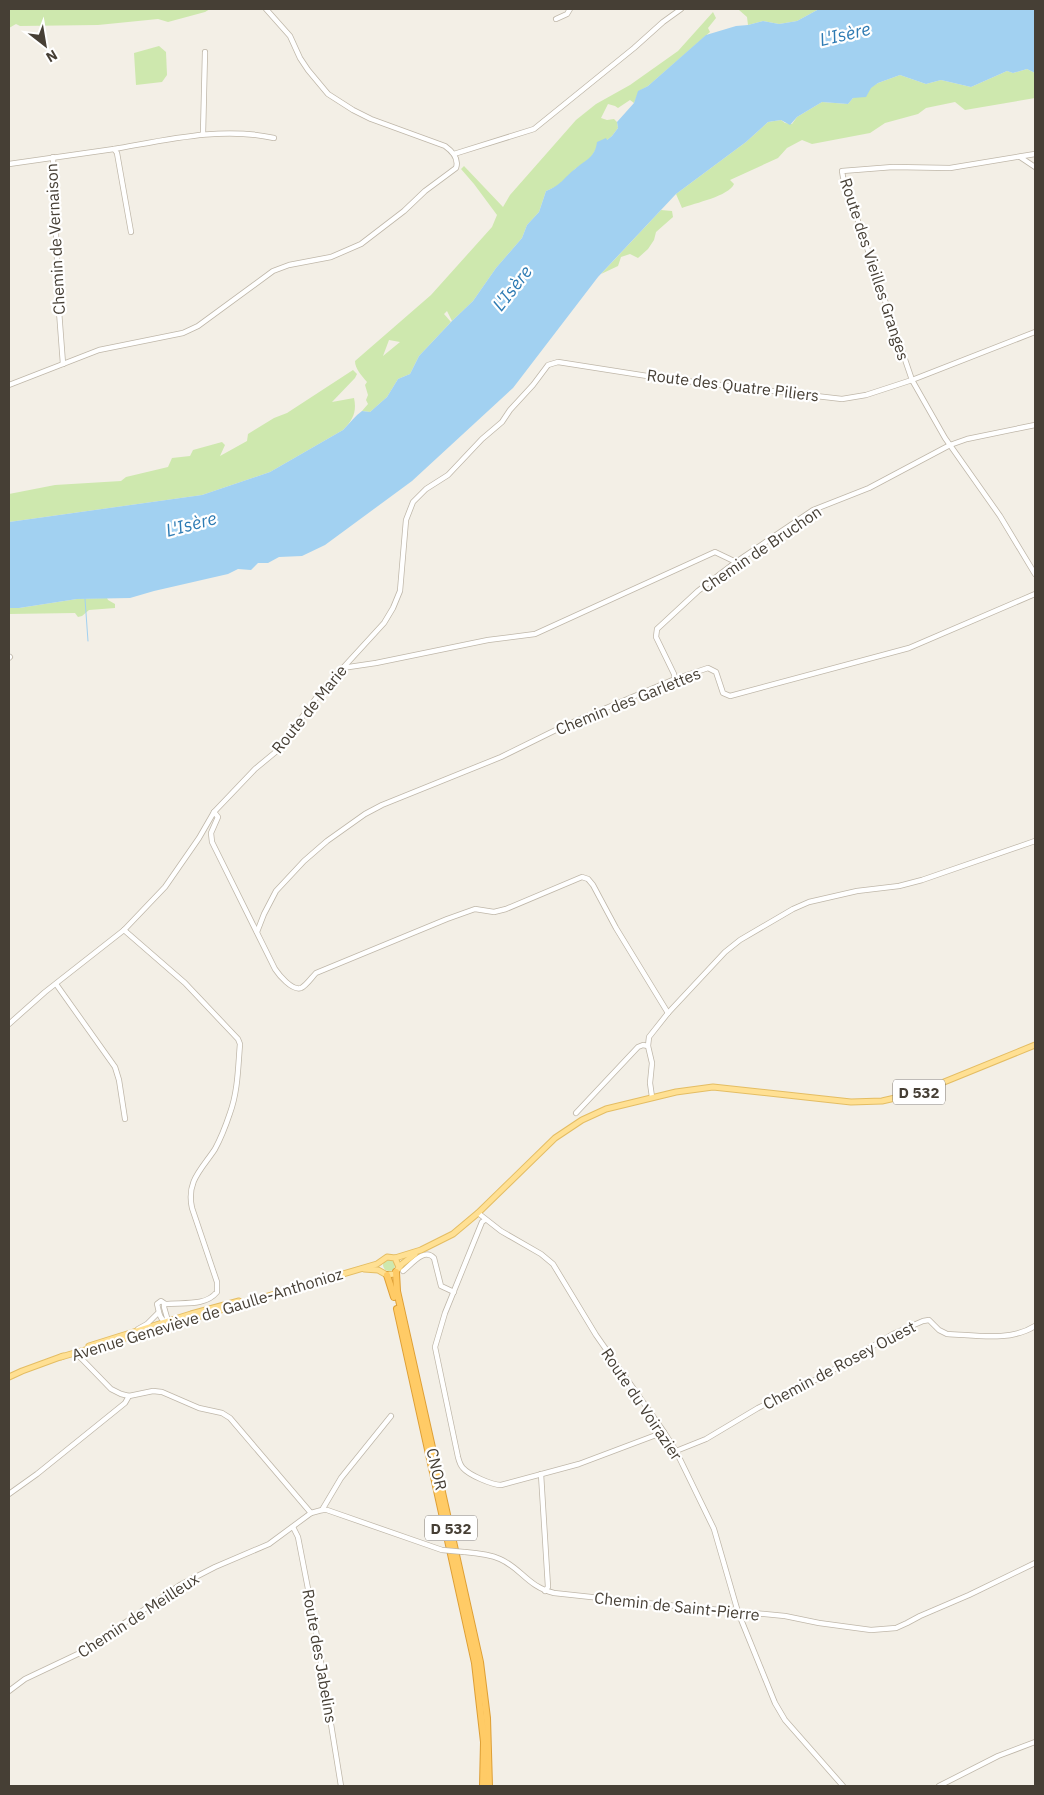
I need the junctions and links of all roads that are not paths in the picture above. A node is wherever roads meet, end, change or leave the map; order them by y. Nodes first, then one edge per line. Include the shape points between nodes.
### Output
1 (266, 9) edge
2 (570, 9) edge
3 (681, 9) edge
4 (556, 19) dead end
5 (205, 52) dead end
6 (203, 134) junction
7 (274, 138) dead end
8 (114, 148) junction
9 (454, 154) junction
10 (1035, 154) edge
11 (53, 157) junction
12 (1020, 157) junction
13 (9, 164) edge
14 (1035, 167) edge
15 (131, 232) dead end
16 (1035, 332) edge
17 (552, 363) joint
18 (63, 364) junction
19 (912, 380) junction
20 (9, 385) edge
21 (1035, 425) edge
22 (950, 445) junction
23 (736, 562) junction
24 (1035, 574) edge
25 (1035, 594) edge
26 (342, 668) junction
27 (675, 679) junction
28 (214, 812) junction
29 (1035, 841) edge
30 (124, 930) junction
31 (258, 932) junction
32 (56, 984) junction
33 (668, 1013) junction
34 (9, 1024) edge
35 (1035, 1045) edge
36 (648, 1046) junction
37 (652, 1097) junction
38 (576, 1113) dead end
39 (125, 1119) dead end
40 (478, 1213) junction
41 (485, 1220) junction
42 (421, 1250) junction
43 (395, 1258) junction
44 (381, 1262) junction
45 (353, 1270) junction
46 (399, 1270) junction
47 (384, 1273) junction
48 (454, 1292) junction
49 (274, 1293) junction
50 (161, 1308) junction
51 (167, 1322) junction
52 (175, 1324) junction
53 (1035, 1326) edge
54 (151, 1332) junction
55 (124, 1334) junction
56 (76, 1353) junction
57 (61, 1357) junction
58 (9, 1377) edge
59 (129, 1396) junction
60 (391, 1416) dead end
61 (664, 1432) junction
62 (676, 1451) junction
63 (541, 1474) junction
64 (9, 1494) edge
65 (322, 1510) junction
66 (311, 1513) junction
67 (293, 1527) junction
68 (1035, 1563) edge
69 (546, 1591) junction
70 (738, 1612) junction
71 (9, 1691) edge
72 (1035, 1742) edge
73 (341, 1786) edge
74 (483, 1786) edge
75 (490, 1786) edge
76 (843, 1786) edge
77 (939, 1786) edge

1 - 9 street via 290,36 300,58 328,94 371,119 445,146
2 - 4 street
3 - 9 street via 534,129
5 - 6 street
6 - 7 street
6 - 8 street
8 - 11 street
8 - 15 street
9 - 18 street via 457,162 454,170 355,247 331,257 280,267 198,326 183,333 112,346
10 - 12 street, Route des Vieilles Granges
11 - 13 street, Chemin de Vernaison
11 - 18 street, Chemin de Vernaison
12 - 14 street
12 - 19 street, Route des Vieilles Granges via 950,168 893,167 842,171
16 - 19 street, Route des Quatre Piliers
17 - 19 street, Route des Quatre Piliers via 842,399
17 - 26 street, Route de Marie via 499,425 413,502 406,520 400,592 384,623
18 - 20 street
19 - 22 street
21 - 22 street, Chemin de Bruchon
22 - 23 street, Chemin de Bruchon via 869,488 814,510
22 - 24 street via 1000,516
23 - 26 street via 715,552 535,634
23 - 27 street, Chemin de Bruchon via 657,629 656,637
25 - 27 street, Chemin des Garlettes via 909,648 730,696 723,693 713,669
26 - 28 street, Route de Marie via 278,750
27 - 31 street, Chemin des Garlettes via 365,814 327,841 276,891
28 - 30 street, Route de Marie via 200,838 165,887
28 - 31 street via 218,817 211,833 212,842
29 - 33 street via 922,880 809,902 793,909 725,952
30 - 32 street, Route de Marie
30 - 50 street via 185,983 240,1044 231,1111 215,1148 195,1177 190,1198 217,1282 217,1292 208,1299
31 - 33 street via 282,980 302,988 316,973 447,918 475,909 494,912 582,878 588,879
32 - 34 street, Route de Marie
32 - 39 street via 115,1067
33 - 36 street via 653,1030
35 - 37 main road, D 532 via 917,1093 882,1101 847,1102 713,1087
36 - 37 street via 652,1063
36 - 38 street via 640,1045
37 - 40 main road, D 532 via 606,1109 567,1129 541,1150
40 - 41 street, Route du Voirazier
40 - 42 main road, D 532 via 453,1234
41 - 48 street
41 - 61 street, Route du Voirazier via 553,1264 596,1336
42 - 43 main road, D 532
42 - 46 main road, D 532
43 - 44 main road, Avenue Geneviève de Gaulle-Anthonioz via 387,1256
43 - 46 main road
44 - 45 main road, Avenue Geneviève de Gaulle-Anthonioz
44 - 47 main road
45 - 47 main road, Avenue Geneviève de Gaulle-Anthonioz
45 - 49 main road, Avenue Geneviève de Gaulle-Anthonioz
46 - 47 main road
46 - 48 street via 423,1255 431,1255 441,1286
46 - 75 highway, CNOR / D 532 via 397,1291 480,1662
47 - 74 highway, CNOR / D 532 via 393,1292 475,1663 484,1742
48 - 63 street via 435,1350 460,1464 464,1470 496,1485
49 - 51 main road, Avenue Geneviève de Gaulle-Anthonioz
49 - 52 main road, Avenue Geneviève de Gaulle-Anthonioz
50 - 51 street
50 - 55 street via 144,1326
51 - 52 street
51 - 54 street
51 - 55 main road, Avenue Geneviève de Gaulle-Anthonioz
52 - 54 main road, Avenue Geneviève de Gaulle-Anthonioz
53 - 62 street, Chemin de Rosey Ouest via 1002,1336 947,1334 929,1320 923,1321 893,1334 706,1439
54 - 56 main road, Avenue Geneviève de Gaulle-Anthonioz
55 - 57 main road, Avenue Geneviève de Gaulle-Anthonioz
56 - 57 main road, Avenue Geneviève de Gaulle-Anthonioz
56 - 59 street via 111,1390
57 - 58 main road, Avenue Geneviève de Gaulle-Anthonioz
59 - 64 street via 125,1403
59 - 66 street via 162,1392 230,1418
60 - 65 street via 341,1478
61 - 62 street, Route du Voirazier
61 - 63 street via 579,1464
62 - 70 street, Route du Voirazier via 714,1529
63 - 69 street
65 - 66 street, Chemin de Meilleux
65 - 69 street, Chemin de Saint-Pierre, bridge via 442,1550 488,1555 502,1560
66 - 67 street, Chemin de Meilleux
67 - 71 street, Chemin de Meilleux via 269,1544 180,1585 82,1652 25,1679
67 - 73 street, Route des Jabelins via 298,1537 315,1626
68 - 70 street, Chemin de Saint-Pierre via 896,1628 871,1630
69 - 70 street, Chemin de Saint-Pierre
70 - 76 street, Route du Voirazier via 775,1703
72 - 77 street via 998,1756

